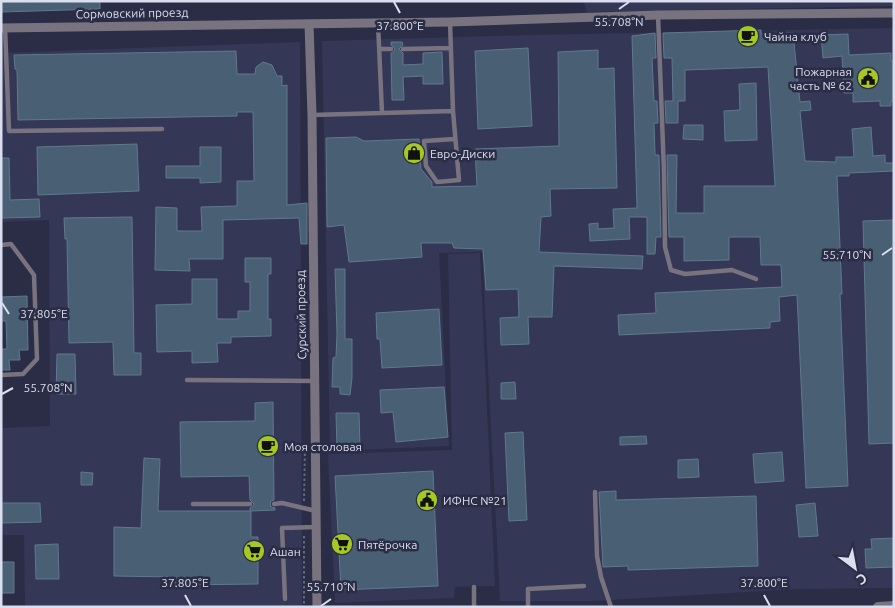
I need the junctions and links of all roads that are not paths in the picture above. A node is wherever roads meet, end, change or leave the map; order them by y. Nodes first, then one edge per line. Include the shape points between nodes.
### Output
1 (894, 13) edge
2 (658, 15) junction
3 (450, 22) junction
4 (378, 23) junction
5 (309, 24) junction
6 (3, 28) edge
7 (451, 48) junction
8 (379, 49) junction
9 (391, 49) dead end
10 (403, 49) dead end
11 (453, 111) junction
12 (382, 113) junction
13 (312, 116) junction
14 (162, 129) dead end
15 (455, 138) junction
16 (1, 244) edge
17 (756, 280) dead end
18 (1, 375) edge
19 (187, 380) dead end
20 (315, 381) junction
21 (595, 492) dead end
22 (193, 504) dead end
23 (250, 504) dead end
24 (274, 504) dead end
25 (316, 512) junction
26 (316, 527) junction
27 (584, 586) dead end
28 (474, 587) dead end
29 (285, 599) dead end
30 (894, 606) edge
31 (317, 607) edge
32 (474, 607) edge
33 (528, 607) edge
34 (611, 607) edge
35 (878, 607) edge

1 - 2 street, Сормовский проезд
2 - 3 street, Сормовский проезд
2 - 17 lane via 665,247 671,270 685,274 732,270
3 - 4 street, Сормовский проезд
3 - 7 lane
4 - 5 street, Сормовский проезд
4 - 8 lane
5 - 6 street, Сормовский проезд
5 - 13 street, Сурский проезд
6 - 14 lane via 10,130
7 - 10 lane
7 - 11 lane
8 - 9 lane
8 - 12 lane
11 - 12 lane
11 - 15 lane
12 - 13 lane
13 - 20 street, Сурский проезд
15 - 15 lane via 458,180 436,182 426,166 424,141
16 - 18 lane via 11,244 34,275 37,359 23,374
19 - 20 lane
20 - 25 street, Сурский проезд
21 - 34 lane via 597,556
22 - 23 lane
24 - 25 lane
25 - 26 street, Сурский проезд
26 - 29 lane via 282,528
26 - 31 street, Сурский проезд
27 - 33 lane via 528,590
28 - 32 lane
30 - 35 street

